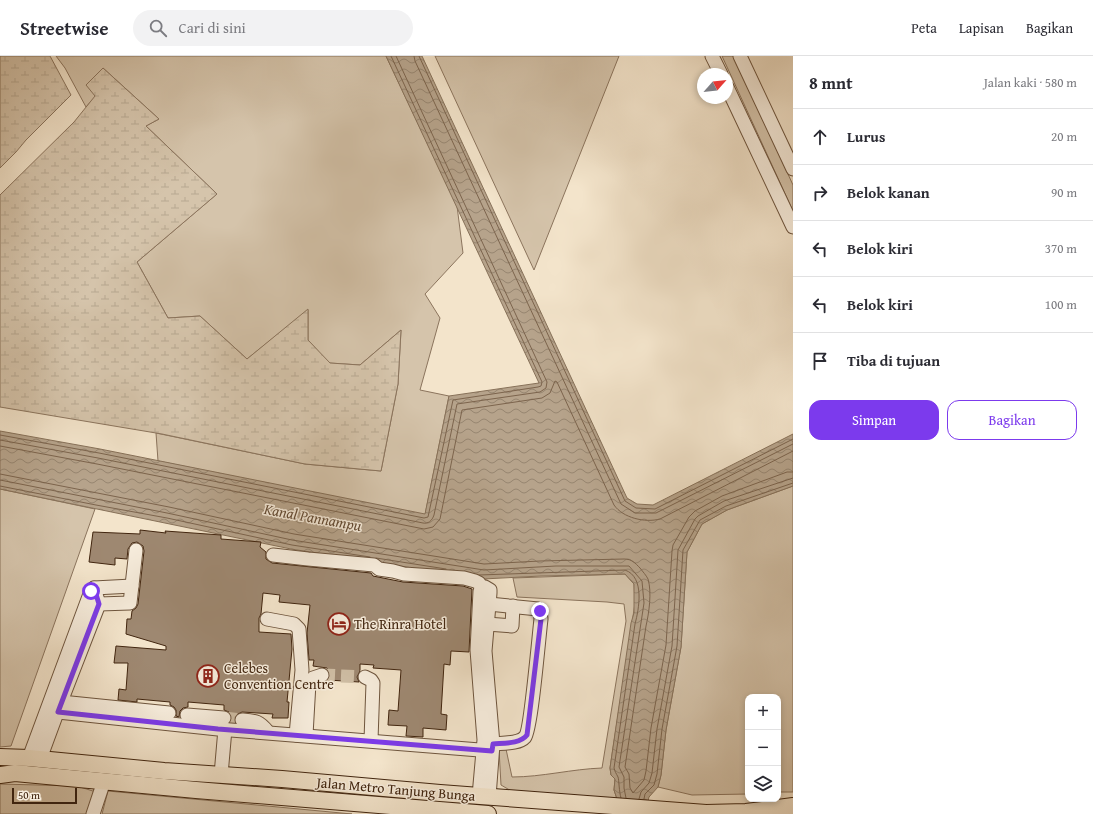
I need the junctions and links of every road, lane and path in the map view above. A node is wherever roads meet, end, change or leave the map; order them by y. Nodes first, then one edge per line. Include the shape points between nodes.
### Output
1 (712, 56) edge
2 (740, 56) edge
3 (718, 68) edge
4 (733, 100) edge
5 (793, 169) edge
6 (793, 227) edge
7 (136, 550) dead end
8 (273, 555) dead end
9 (132, 586) junction
10 (94, 588) junction
11 (482, 588) junction
12 (99, 604) junction
13 (489, 604) junction
14 (513, 606) junction
15 (267, 619) dead end
16 (487, 624) junction
17 (322, 675) tunnel mouth
18 (365, 677) dead end
19 (483, 678) junction
20 (59, 707) junction
21 (169, 713) dead end
22 (187, 715) dead end
23 (242, 720) tunnel mouth
24 (222, 725) junction
25 (268, 732) junction
26 (301, 735) junction
27 (371, 740) junction
28 (490, 749) junction
29 (0, 757) edge
30 (34, 758) junction
31 (0, 775) edge
32 (218, 775) junction
33 (104, 782) junction
34 (217, 792) junction
35 (484, 796) junction
36 (793, 806) edge
37 (93, 814) edge
38 (483, 814) edge

1 - 3 street
2 - 5 street
4 - 6 street
7 - 9 street
8 - 11 street via 374,564 379,569 404,574 464,578 476,581
9 - 10 street
9 - 12 street via 130,603
10 - 12 street
10 - 30 street
11 - 13 street via 488,587 490,590
11 - 19 street via 477,650
12 - 20 street
13 - 14 street
13 - 16 street
14 - 16 street via 512,626
14 - 28 street via 540,611 530,718 524,739
15 - 26 street via 294,624 299,629 302,670
16 - 19 street
17 - 26 street via 308,683
18 - 27 street via 373,683
19 - 28 street via 484,740
20 - 21 street
20 - 24 street
20 - 30 street
22 - 24 street
23 - 25 street via 256,721
24 - 25 street
24 - 32 street
25 - 26 street
26 - 27 street
27 - 28 street
28 - 35 street
29 - 30 main road, Jalan Metro Tanjung Bunga
30 - 32 main road, Jalan Metro Tanjung Bunga
31 - 33 main road, Jalan Metro Tanjung Bunga via 15,773
32 - 34 main road
32 - 35 main road, Jalan Metro Tanjung Bunga
33 - 34 main road, Jalan Metro Tanjung Bunga
33 - 37 street
34 - 38 main road, Jalan Metro Tanjung Bunga
35 - 36 main road, Jalan Metro Tanjung Bunga via 712,813

